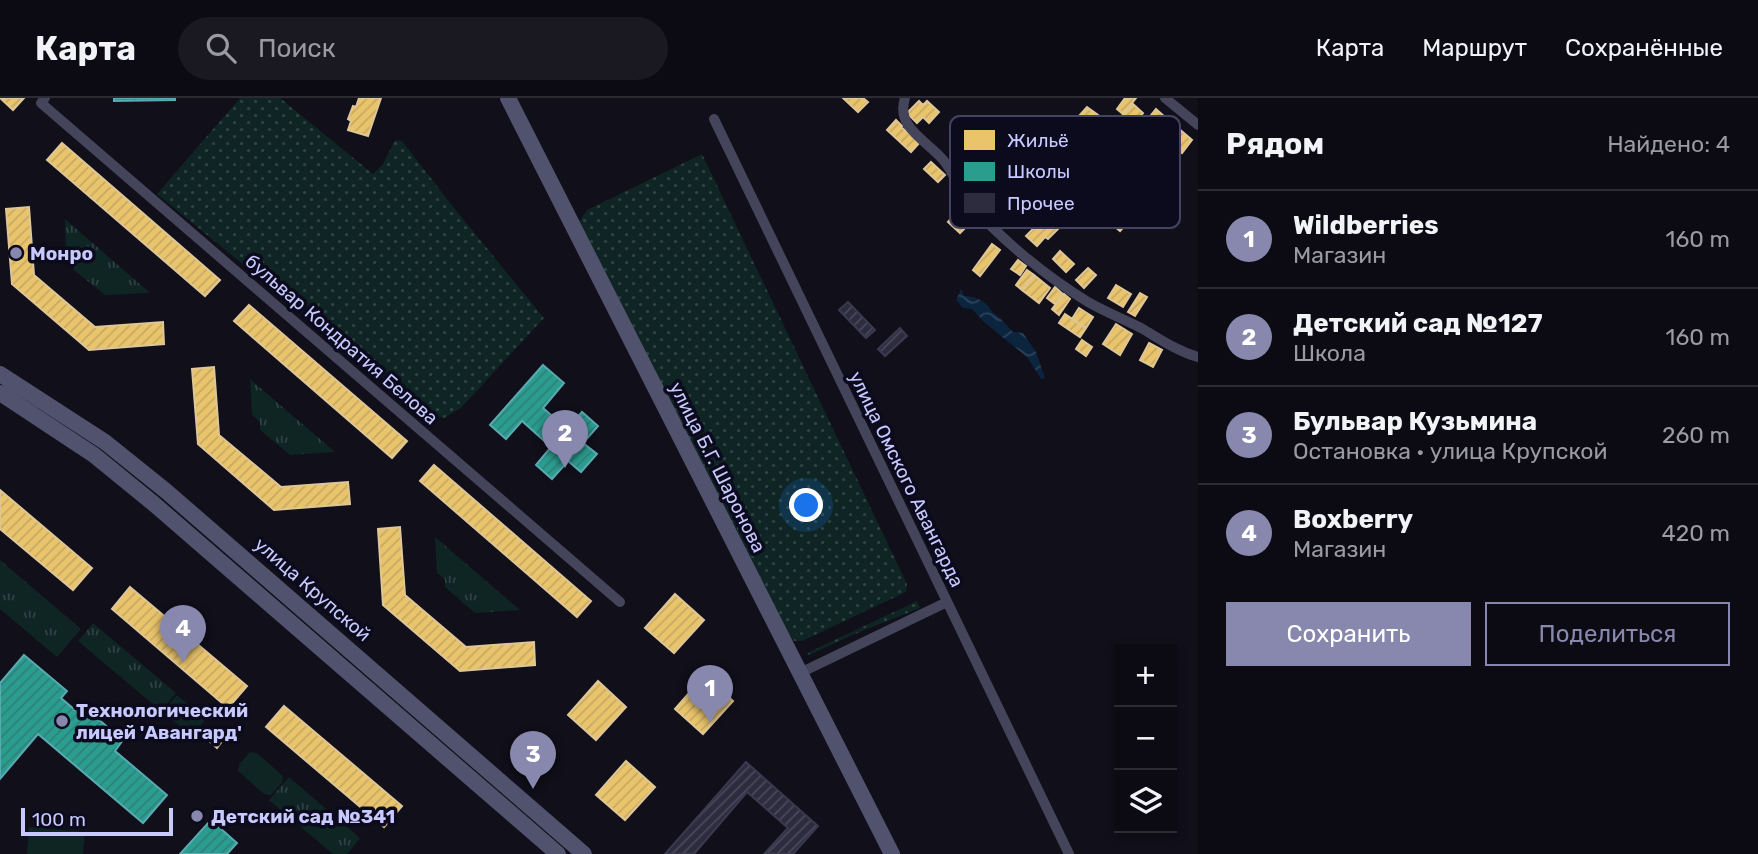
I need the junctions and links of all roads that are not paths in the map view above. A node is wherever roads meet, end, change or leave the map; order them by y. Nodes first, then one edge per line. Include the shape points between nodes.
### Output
1 (508, 98) edge
2 (905, 98) edge
3 (1165, 98) edge
4 (43, 100) edge
5 (714, 119) dead end
6 (1198, 125) edge
7 (950, 172) edge
8 (996, 228) edge
9 (1198, 357) edge
10 (0, 374) edge
11 (0, 393) edge
12 (620, 602) dead end
13 (947, 602) junction
14 (800, 673) junction
15 (558, 854) edge
16 (584, 854) edge
17 (892, 854) edge
18 (1069, 854) edge

1 - 14 main road, улица Б.Г. Шаронова
2 - 7 street via 902,114 906,123
3 - 6 street
4 - 12 street, бульвар Кондратия Белова
5 - 13 street, улица Омского Авангарда
8 - 9 street via 1091,303
10 - 16 main road, улица Крупской via 105,442 166,491
11 - 15 main road, улица Крупской via 94,455 154,504
13 - 14 street
13 - 18 street, улица Омского Авангарда
14 - 17 main road, улица Б.Г. Шаронова

